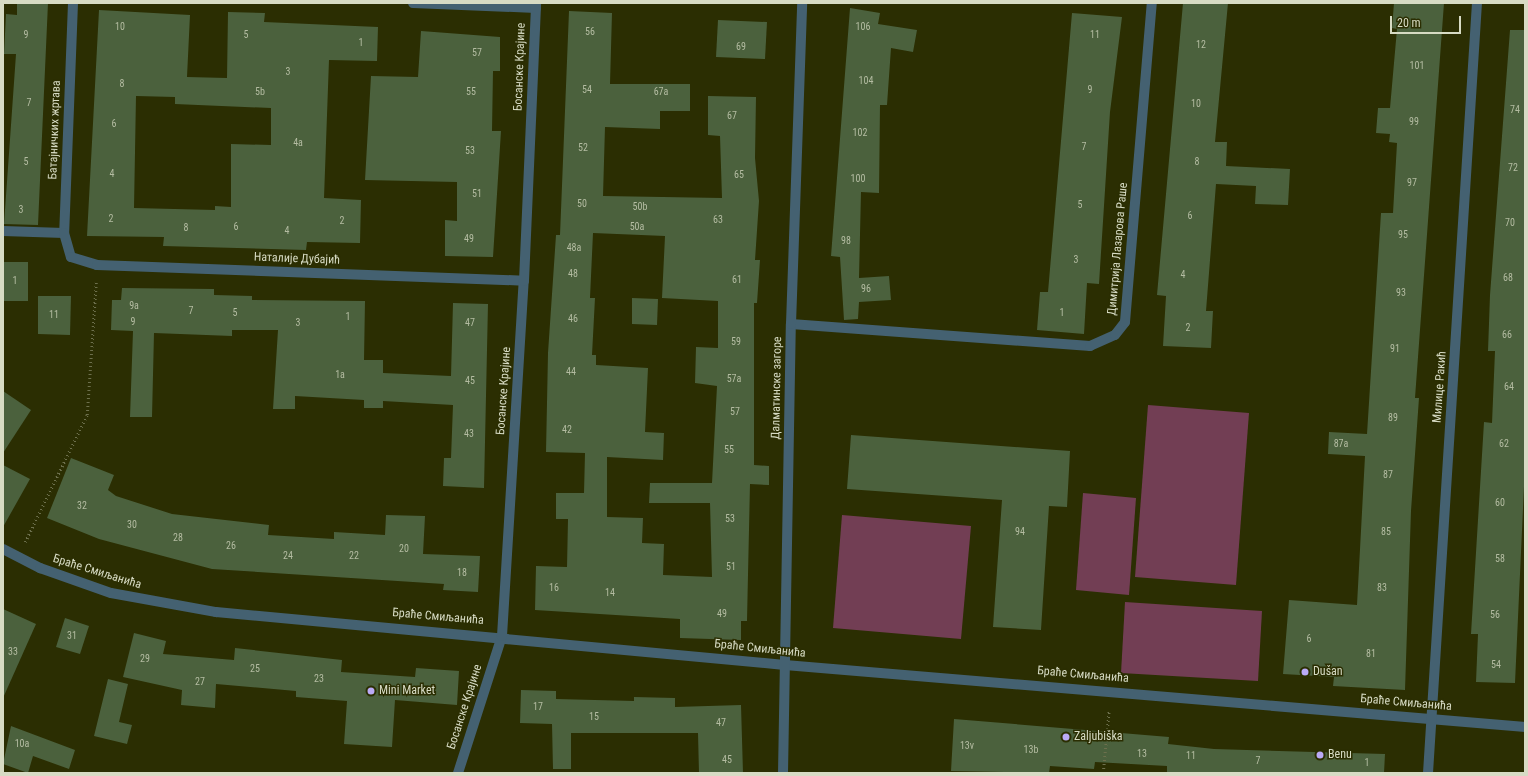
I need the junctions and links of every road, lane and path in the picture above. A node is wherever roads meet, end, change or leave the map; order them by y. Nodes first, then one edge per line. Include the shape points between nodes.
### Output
1 (74, 3) edge
2 (413, 3) edge
3 (802, 3) edge
4 (1152, 3) edge
5 (1477, 3) edge
6 (536, 5) edge
7 (3, 231) edge
8 (64, 233) junction
9 (71, 257) joint
10 (97, 265) junction
11 (524, 281) junction
12 (791, 324) junction
13 (3, 549) edge
14 (18, 557) junction
15 (502, 636) junction
16 (785, 665) junction
17 (1111, 690) junction
18 (1432, 719) junction
19 (1525, 727) edge
20 (458, 773) edge
21 (783, 773) edge
22 (1103, 773) edge
23 (1428, 773) edge

1 - 8 street, Батајничких жртава
2 - 6 street
3 - 12 street, Далматинске загоре
4 - 12 street, Димитрија Лазарова Раше via 1125,322 1115,335 1090,346
5 - 18 street, Милице Ракић
6 - 11 street, Босанске Крајине
7 - 8 street
8 - 9 street, Батајничких жртава
9 - 10 street, Наталије Дубајић
10 - 11 street, Наталије Дубајић
10 - 14 path via 87,415
11 - 15 street, Босанске Крајине
12 - 16 street, Далматинске загоре
13 - 14 street, Браће Смиљанића
14 - 15 street, Браће Смиљанића via 75,581 149,601 216,612
15 - 16 street, Браће Смиљанића
15 - 20 street, Босанске Крајине
16 - 17 street, Браће Смиљанића
16 - 21 street, Далматинске загоре
17 - 18 street, Браће Смиљанића
17 - 22 path
18 - 19 street, Браће Смиљанића
18 - 23 street, Милице Ракић

